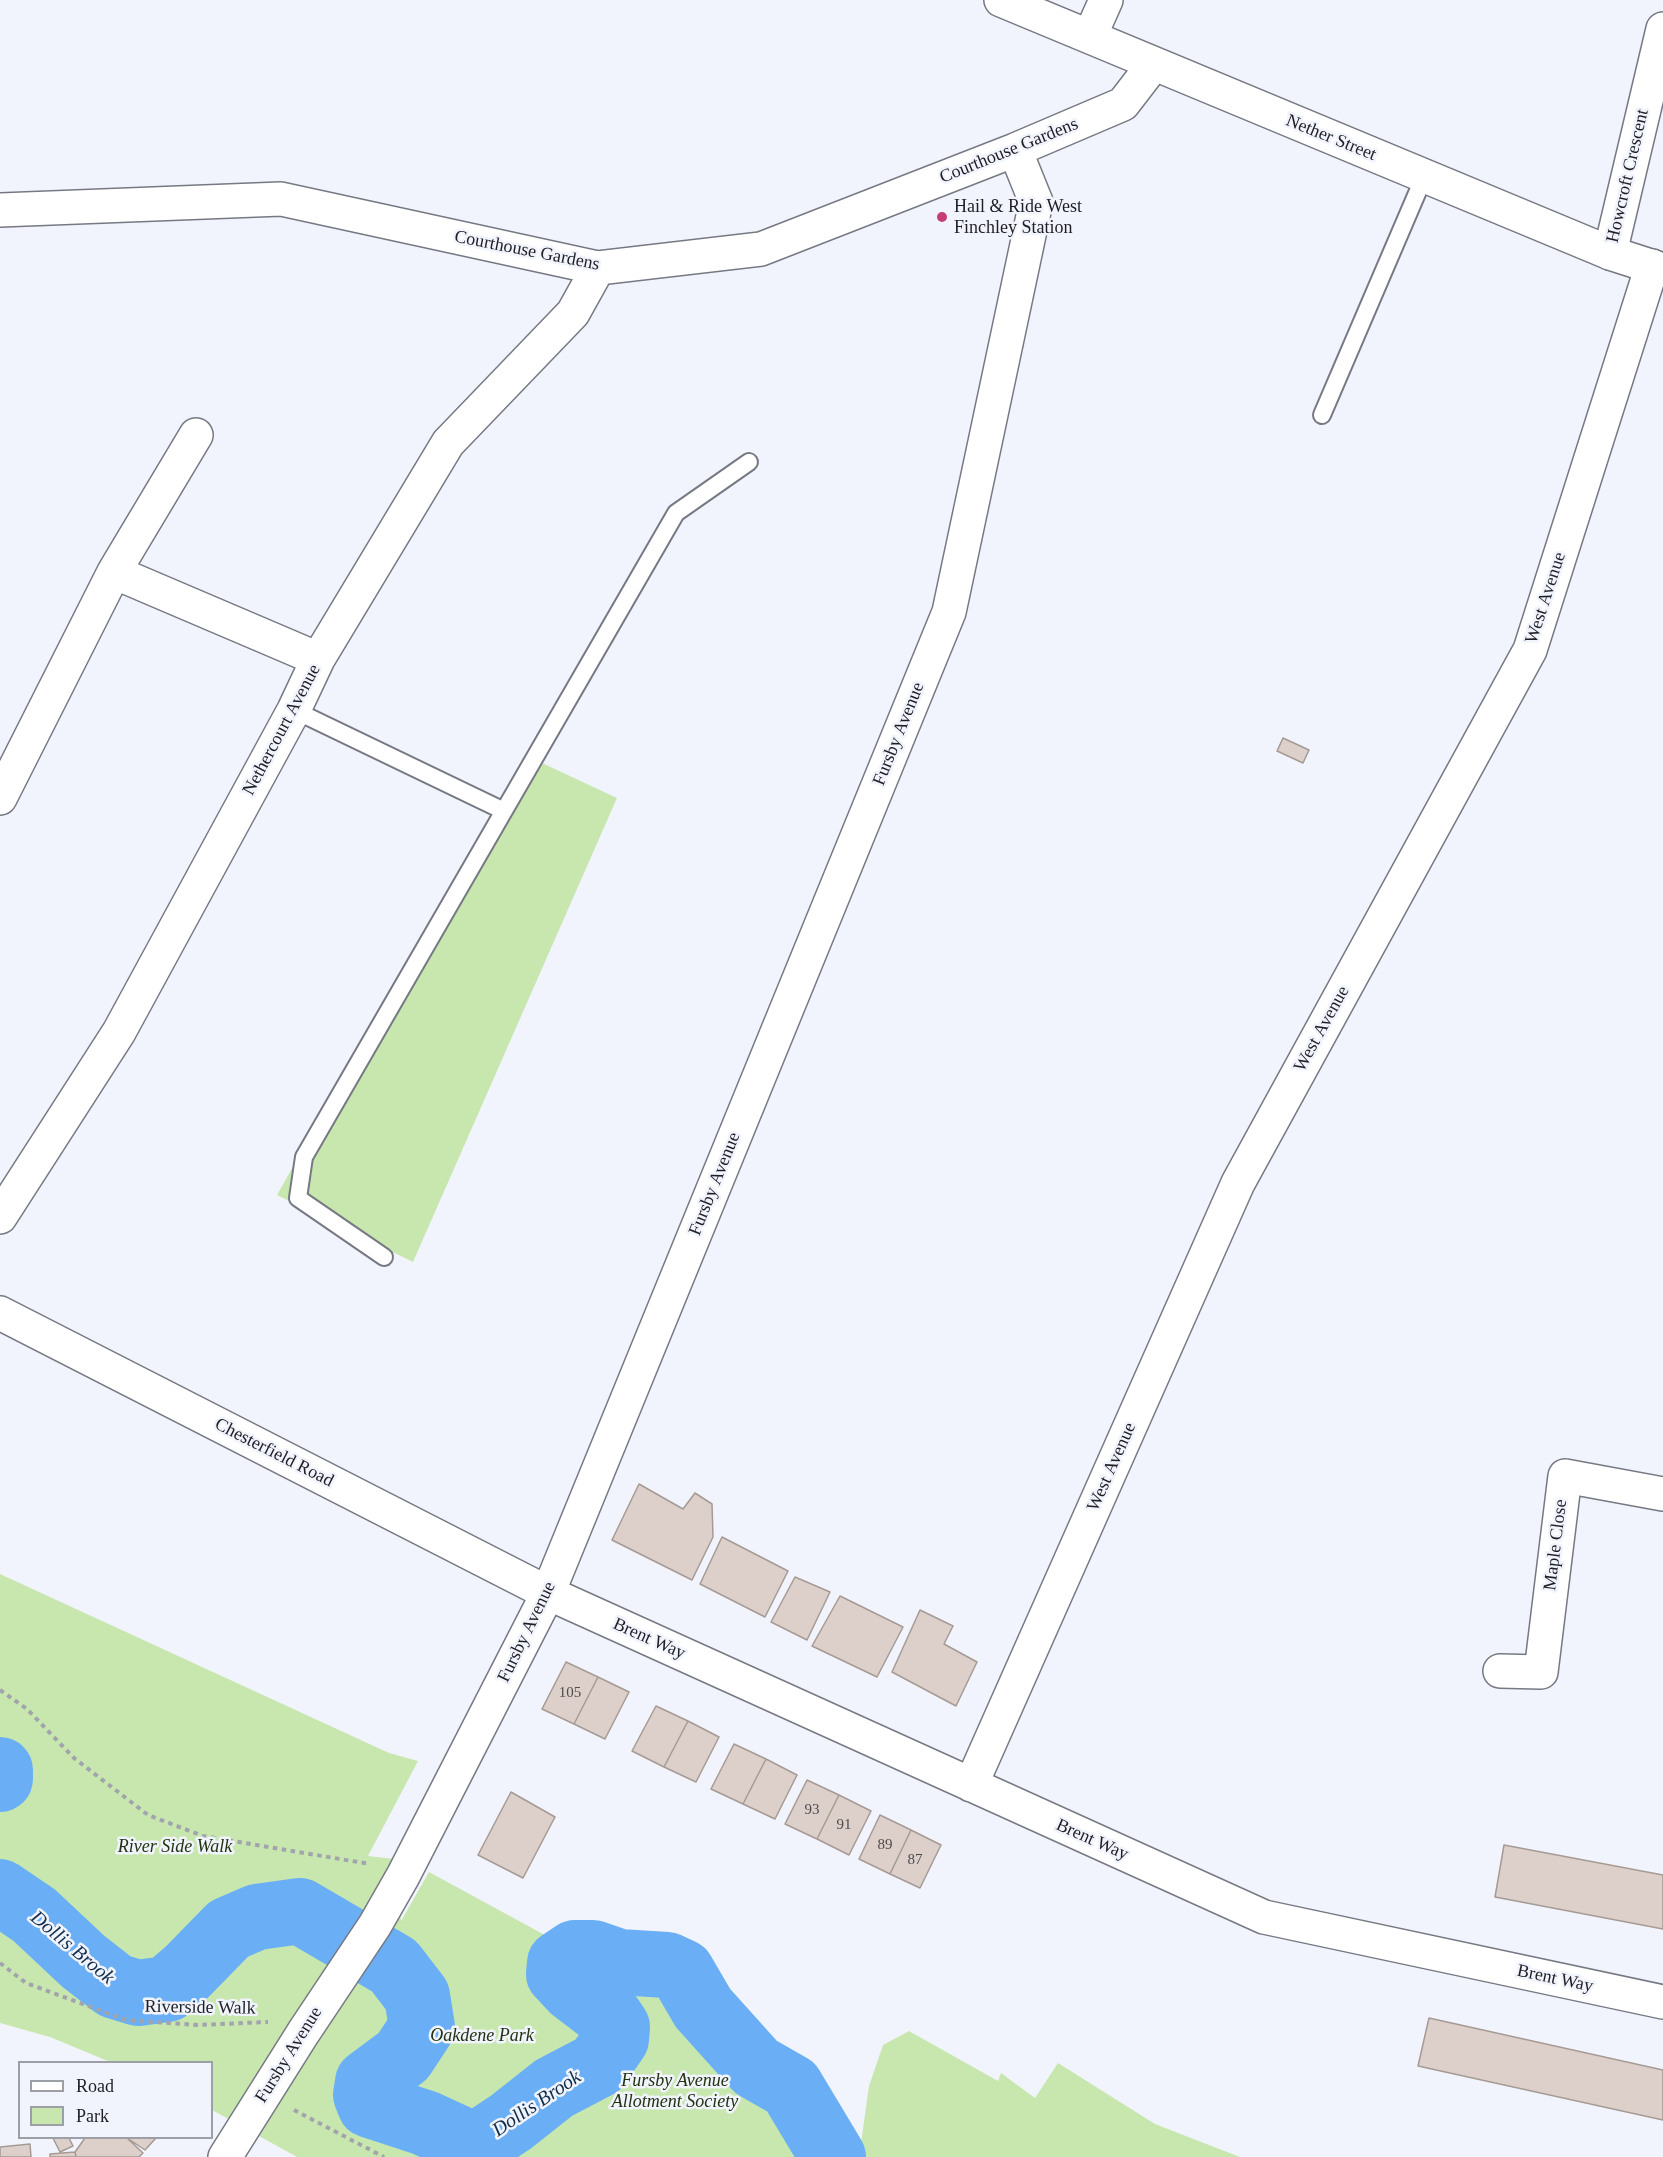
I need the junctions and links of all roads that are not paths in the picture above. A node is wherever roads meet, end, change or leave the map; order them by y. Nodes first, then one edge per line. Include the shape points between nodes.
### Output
1 (1000, 0) edge
2 (1106, 0) edge
3 (1663, 29) edge
4 (1090, 36) junction
5 (1153, 65) junction
6 (1015, 150) junction
7 (1424, 177) junction
8 (0, 210) edge
9 (1610, 253) junction
10 (598, 268) junction
11 (1657, 268) edge
12 (1322, 415) dead end
13 (196, 435) dead end
14 (749, 462) dead end
15 (114, 573) junction
16 (318, 659) junction
17 (294, 710) junction
18 (0, 798) edge
19 (504, 811) junction
20 (0, 1217) edge
21 (384, 1257) dead end
22 (0, 1312) edge
23 (1663, 1494) edge
24 (548, 1593) junction
25 (1500, 1671) dead end
26 (971, 1785) junction
27 (1663, 2002) edge
28 (225, 2157) edge

1 - 4 street, Nether Street
2 - 4 street
3 - 9 street, Howcroft Crescent
4 - 5 street, Nether Street
5 - 6 street, Courthouse Gardens via 1123,105
5 - 7 street, Nether Street
6 - 10 street, Courthouse Gardens via 761,249
6 - 24 street, Fursby Avenue via 1036,202 949,612
7 - 9 street, Nether Street
7 - 12 lane
8 - 10 street, Courthouse Gardens via 280,199
9 - 11 street, Nether Street
10 - 16 street, Nethercourt Avenue via 573,314 448,443
11 - 26 street, West Avenue via 1530,650 1238,1183
13 - 15 street
14 - 19 lane via 676,513
15 - 16 street
15 - 18 street
16 - 17 street, Nethercourt Avenue
17 - 19 lane
17 - 20 street, Nethercourt Avenue via 119,1032
19 - 21 lane via 304,1157 298,1198
22 - 24 street, Chesterfield Road
23 - 25 street, Maple Close via 1565,1476 1541,1672
24 - 26 street, Brent Way
24 - 28 street, Fursby Avenue via 375,1925
26 - 27 street, Brent Way via 1263,1917

